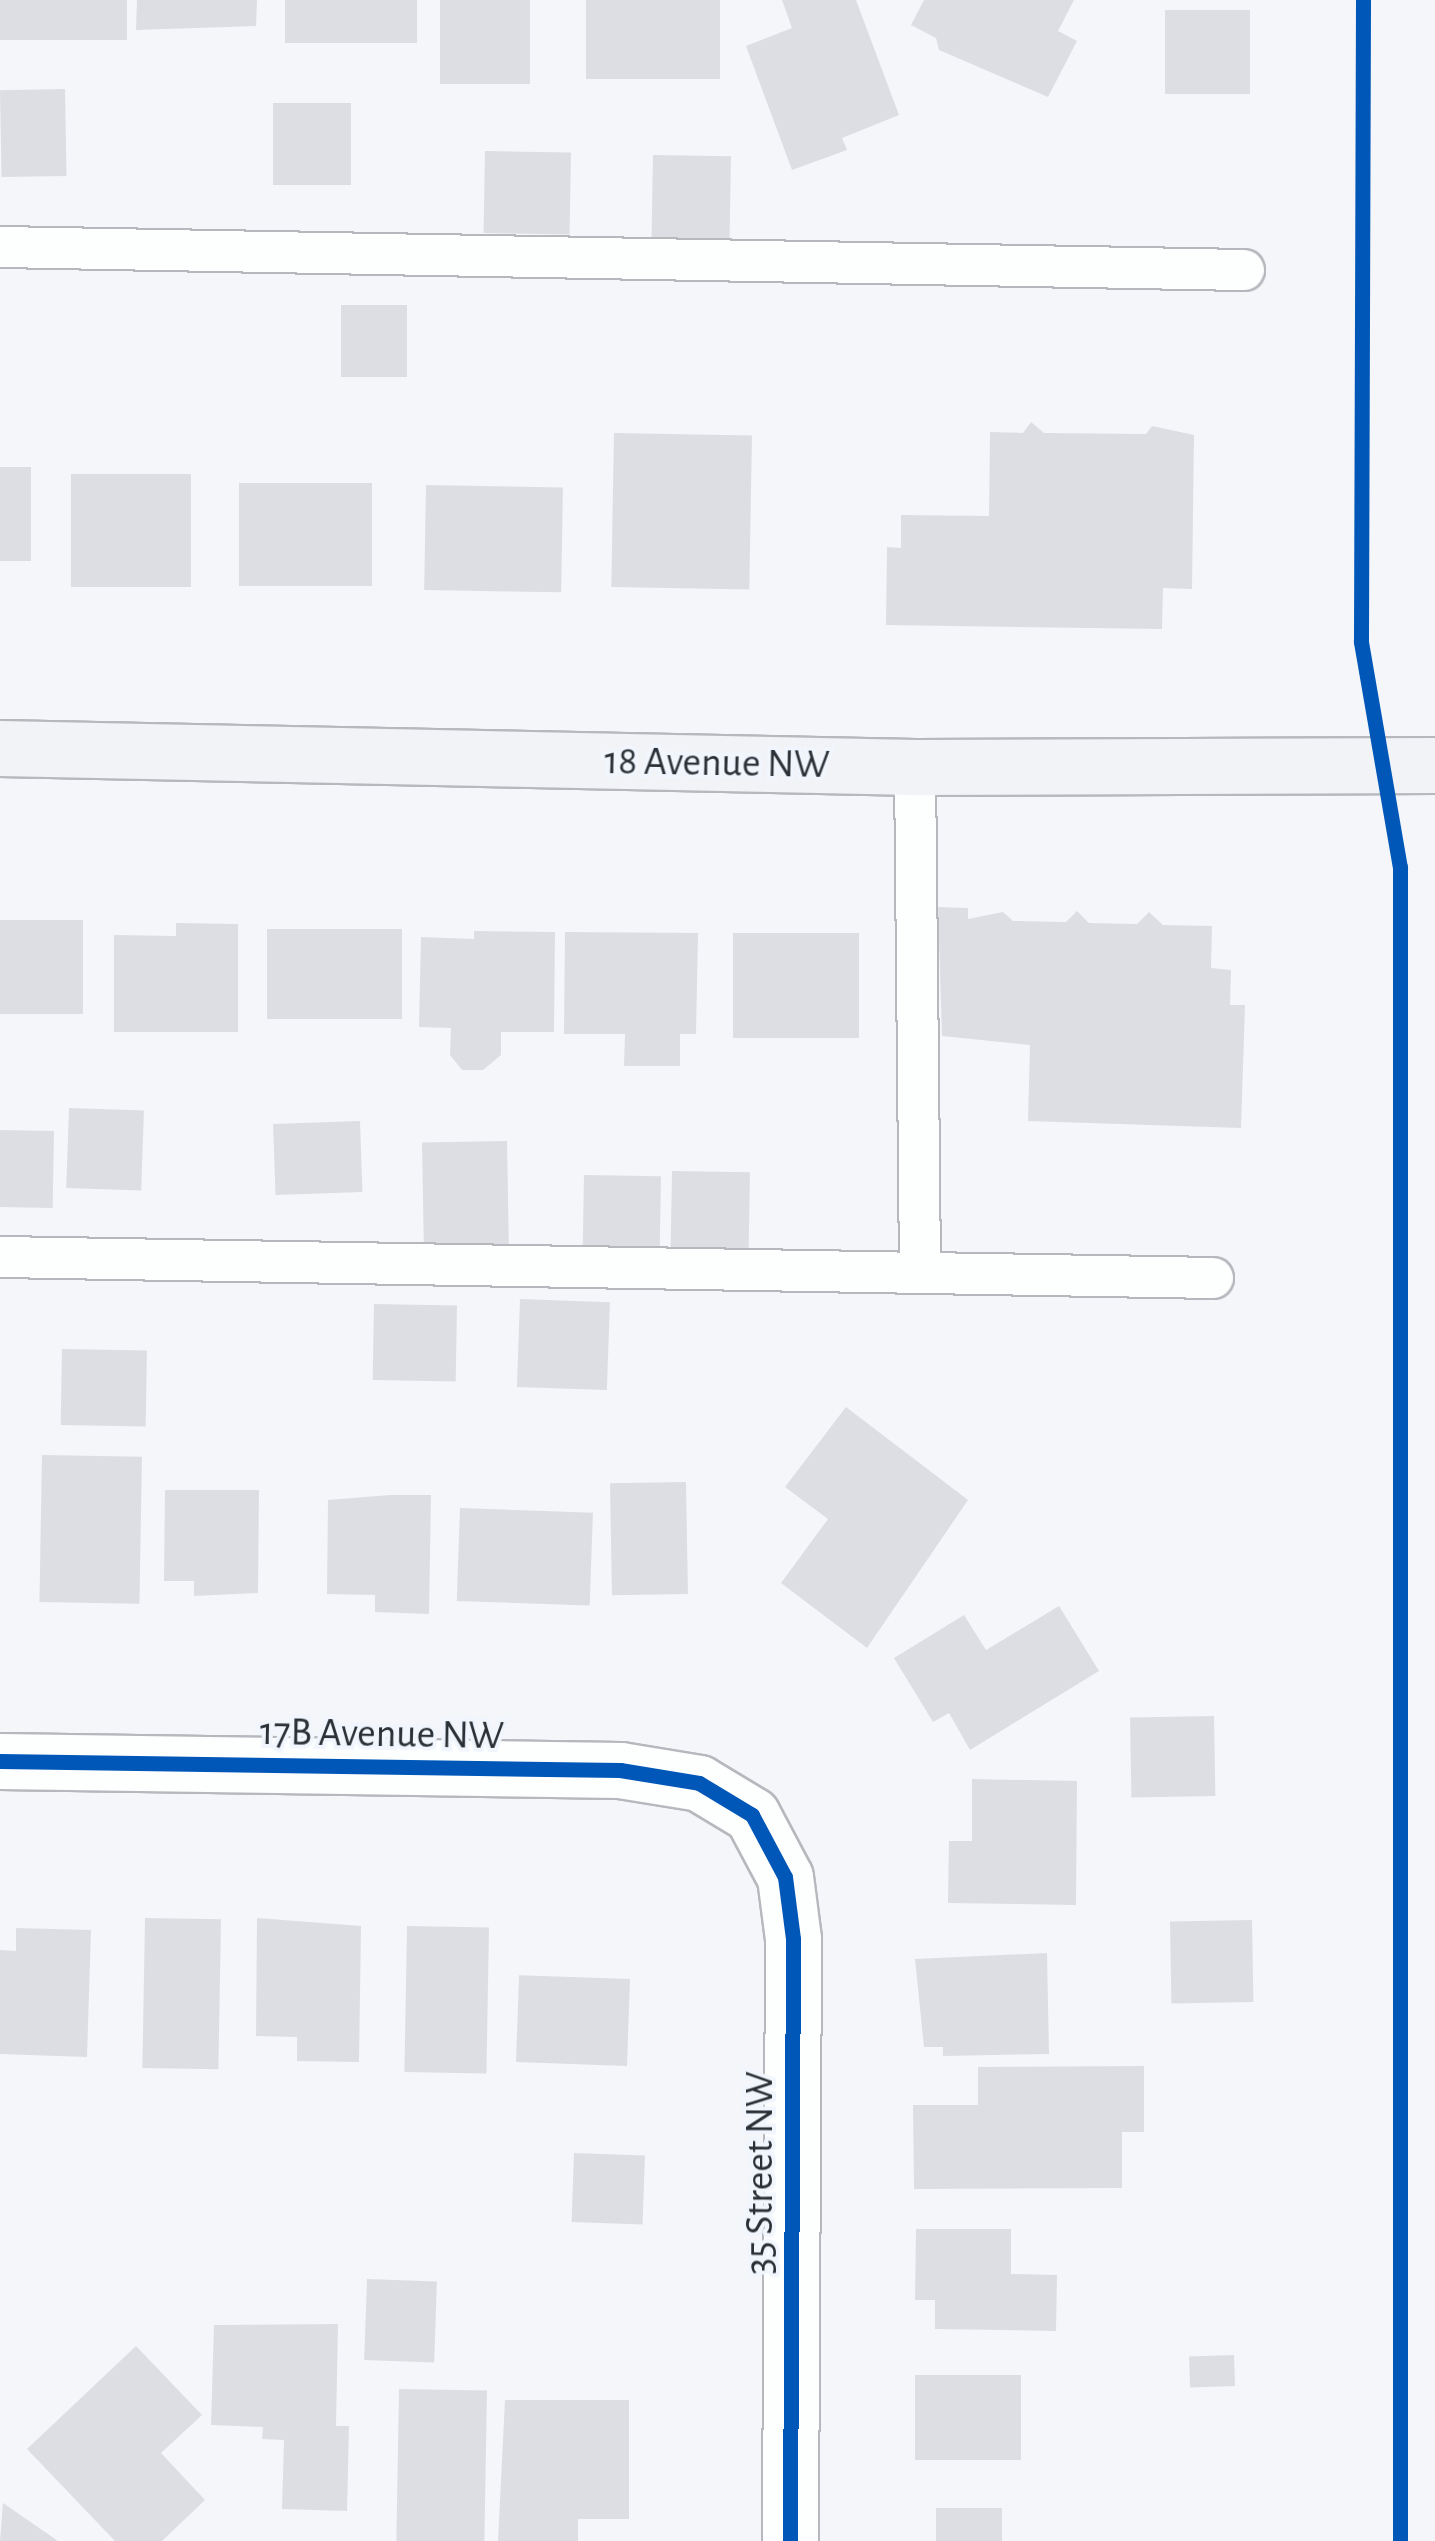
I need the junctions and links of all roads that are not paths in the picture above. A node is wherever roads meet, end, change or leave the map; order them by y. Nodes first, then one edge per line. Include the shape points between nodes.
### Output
1 (0, 246) edge
2 (1244, 270) dead end
3 (0, 748) edge
4 (1435, 765) edge
5 (916, 767) junction
6 (0, 1257) edge
7 (920, 1273) junction
8 (1213, 1278) dead end
9 (0, 1761) edge
10 (752, 1815) joint
11 (790, 2541) edge

1 - 2 lane
3 - 5 street, 18 Avenue NW
4 - 5 street, 18 Avenue NW
5 - 7 lane
6 - 7 lane
7 - 8 lane
9 - 10 street, 17B Avenue NW via 620,1770 700,1783
10 - 11 street, 35 Street NW via 785,1877 793,1939

